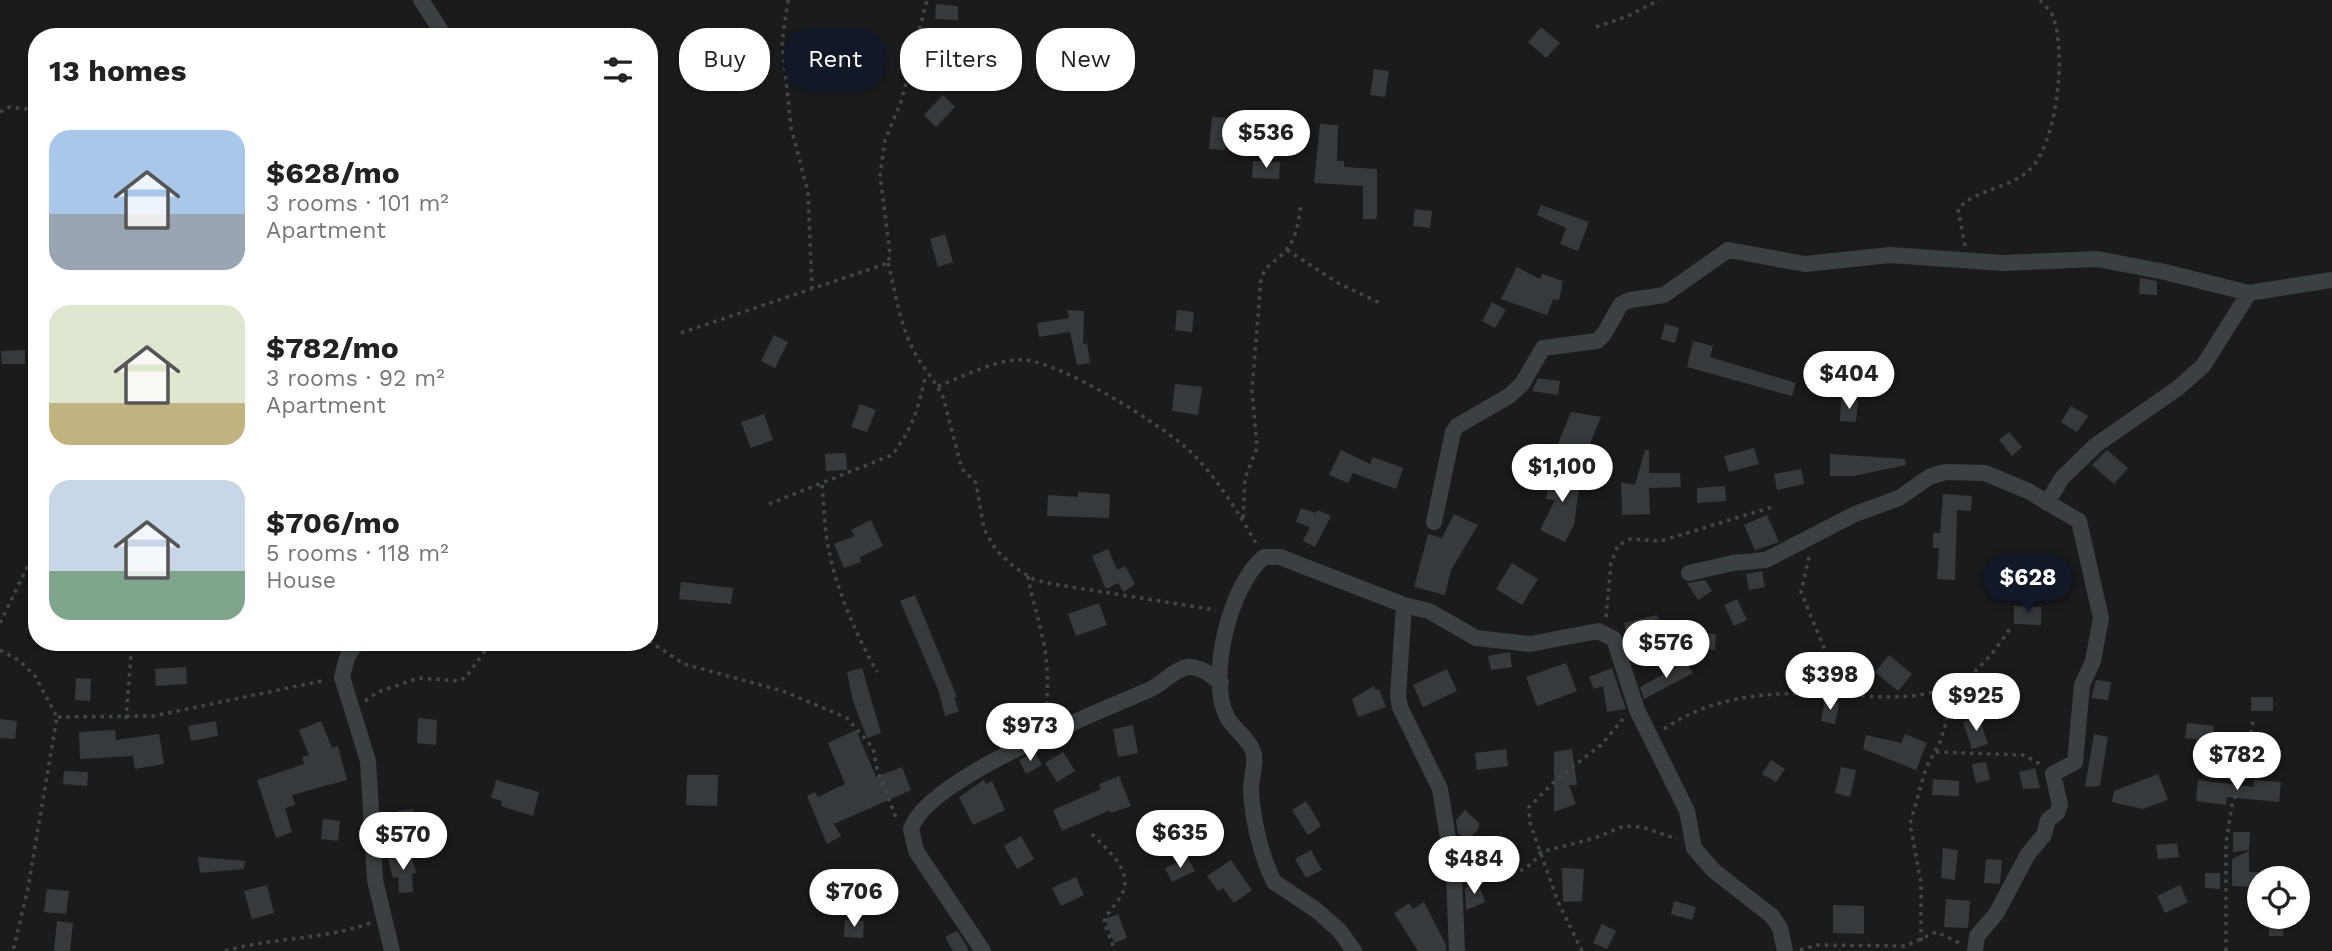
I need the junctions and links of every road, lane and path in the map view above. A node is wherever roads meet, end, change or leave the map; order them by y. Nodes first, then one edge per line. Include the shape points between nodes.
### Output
1 (421, 0) edge
2 (788, 0) edge
3 (927, 0) edge
4 (1659, 0) edge
5 (2040, 0) edge
6 (1596, 27) dead end
7 (439, 28) edge
8 (28, 109) edge
9 (0, 112) edge
10 (1301, 204) dead end
11 (1287, 250) junction
12 (1969, 262) junction
13 (888, 263) junction
14 (2332, 280) edge
15 (812, 288) junction
16 (2249, 293) junction
17 (1380, 303) dead end
18 (681, 333) dead end
19 (926, 374) junction
20 (938, 386) junction
21 (822, 485) junction
22 (2047, 503) junction
23 (769, 504) dead end
24 (1772, 507) dead end
25 (1243, 520) junction
26 (1434, 522) dead end
27 (1813, 535) junction
28 (1264, 557) junction
29 (28, 565) edge
30 (1689, 573) dead end
31 (1028, 576) junction
32 (1404, 604) junction
33 (1229, 612) junction
34 (0, 623) edge
35 (2011, 627) dead end
36 (1598, 631) junction
37 (658, 646) edge
38 (0, 650) edge
39 (131, 651) edge
40 (351, 651) edge
41 (485, 651) edge
42 (877, 672) dead end
43 (342, 677) junction
44 (1221, 683) junction
45 (1958, 683) junction
46 (1830, 694) junction
47 (352, 710) junction
48 (1637, 710) junction
49 (57, 717) junction
50 (126, 719) junction
51 (2253, 721) dead end
52 (1045, 736) junction
53 (1651, 738) junction
54 (1936, 752) junction
55 (2052, 777) junction
56 (898, 824) dead end
57 (1092, 834) dead end
58 (1693, 845) junction
59 (1541, 852) junction
60 (1454, 883) junction
61 (382, 918) junction
62 (1921, 941) junction
63 (1971, 950) edge
64 (13, 951) edge
65 (225, 951) edge
66 (392, 951) edge
67 (983, 951) edge
68 (1115, 951) edge
69 (1354, 951) edge
70 (1457, 951) edge
71 (1583, 951) edge
72 (1785, 951) edge
73 (1799, 951) edge
74 (2226, 951) edge

1 - 7 street
2 - 15 path via 783,53 791,127 808,192
3 - 13 path via 901,102 885,140 880,175
4 - 6 path
5 - 12 path via 2053,15 2060,62 2050,132 2031,169 2015,182 1964,202 1958,209
8 - 9 path via 10,107
10 - 11 path
11 - 17 path
11 - 25 path via 1267,265 1261,279 1252,390 1258,448 1245,478
12 - 16 street via 2097,259
12 - 26 street via 1890,255 1805,264 1739,250 1718,255 1664,295 1621,304 1597,341 1543,348 1516,390 1457,426 1446,456
13 - 15 path
13 - 19 path via 909,341
14 - 16 street
15 - 18 path
16 - 22 street via 2203,366 2096,445 2062,478
19 - 20 path
19 - 21 path via 917,416 892,454
20 - 25 path via 1024,360 1100,390 1185,447
20 - 31 path via 962,469 975,483 984,529 996,550
21 - 23 path
21 - 42 path via 833,566
22 - 27 street via 1985,473 1945,472 1929,477 1899,498
22 - 55 street via 2079,522 2101,618 2093,661 2082,685 2075,762
24 - 36 path via 1674,538 1632,539 1618,545 1611,563 1608,610
25 - 28 path
27 - 30 street via 1766,560
27 - 46 path via 1801,592 1825,650
28 - 32 street via 1280,557
28 - 33 street via 1242,581
29 - 34 path
31 - 33 path via 1075,588
31 - 52 path via 1043,636 1048,691
32 - 36 street via 1429,611 1476,638 1500,643 1549,642
32 - 60 street via 1398,696 1440,789
33 - 44 street
35 - 45 path via 1990,655
36 - 48 street via 1614,639
37 - 56 path via 684,664 783,691 847,718 873,748
38 - 49 path via 35,676
39 - 50 path
40 - 43 street
41 - 47 path via 459,681 419,678 378,692
43 - 47 street
43 - 50 path
44 - 52 street via 1198,668 1187,667 1156,687
44 - 69 street via 1227,717 1253,751 1252,802 1270,873 1281,889 1339,930
45 - 46 path via 1910,697
45 - 54 path
46 - 53 path via 1783,693 1729,701 1682,716
47 - 61 street via 368,761 375,880
48 - 53 street
48 - 59 path via 1532,801 1530,822
49 - 50 path
49 - 64 path
51 - 74 path via 2226,843
52 - 67 street via 956,783 921,812 911,829 916,851
53 - 58 street via 1687,811
54 - 55 path via 2023,755
54 - 62 path via 1926,768 1909,831 1921,883
55 - 63 street via 2060,805 2057,813 2048,820 2044,835
57 - 68 path via 1117,860 1124,876 1122,893 1104,921
58 - 59 path via 1642,827 1624,826
58 - 72 street via 1714,871 1772,916
59 - 60 path via 1529,869
59 - 71 path via 1558,902
60 - 70 street
61 - 65 path via 346,931 256,942
61 - 66 street
62 - 63 path via 1942,932
62 - 73 path via 1905,946 1817,945

